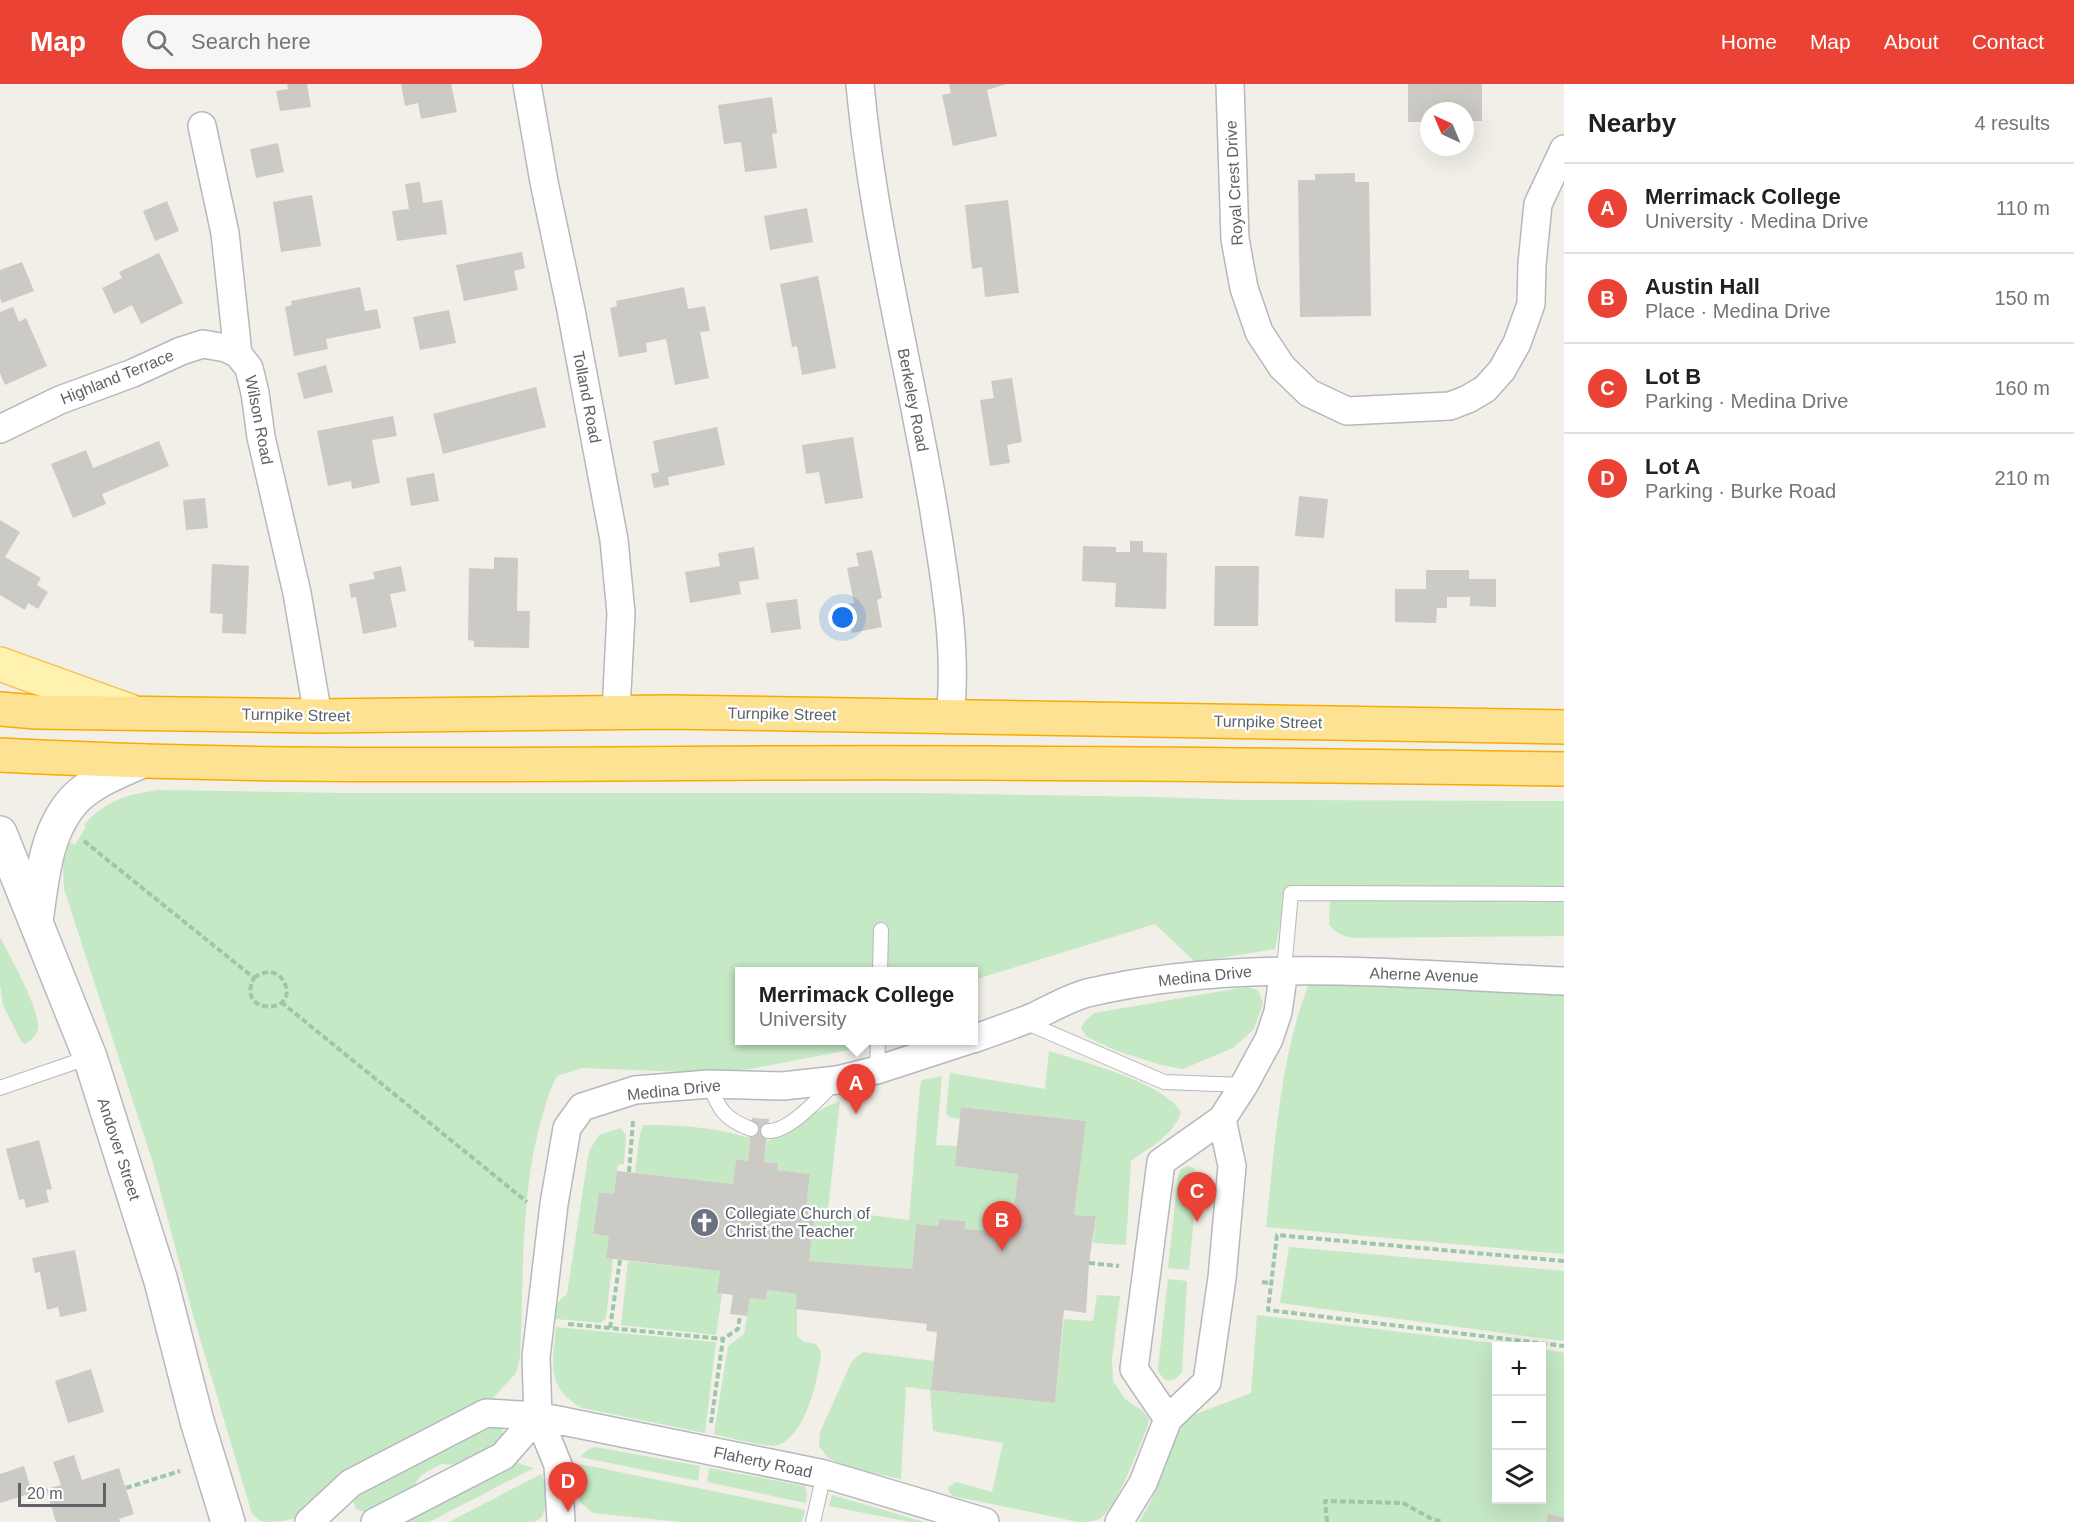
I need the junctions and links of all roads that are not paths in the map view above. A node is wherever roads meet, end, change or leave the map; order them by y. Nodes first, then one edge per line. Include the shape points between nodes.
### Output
1 (527, 84) edge
2 (860, 84) edge
3 (1230, 84) edge
4 (202, 126) dead end
5 (1564, 149) edge
6 (238, 354) junction
7 (0, 429) edge
8 (0, 664) edge
9 (0, 709) edge
10 (135, 712) junction
11 (616, 712) junction
12 (318, 716) junction
13 (950, 717) junction
14 (1564, 727) edge
15 (0, 755) edge
16 (142, 761) junction
17 (1564, 769) edge
18 (0, 833) edge
19 (1564, 894) edge
20 (36, 922) junction
21 (881, 930) dead end
22 (880, 967) edge
23 (1284, 970) junction
24 (1564, 981) edge
25 (1023, 1021) junction
26 (978, 1037) edge
27 (878, 1045) edge
28 (955, 1045) edge
29 (90, 1057) junction
30 (877, 1070) junction
31 (837, 1080) junction
32 (709, 1084) junction
33 (1244, 1084) junction
34 (0, 1088) edge
35 (1222, 1119) junction
36 (751, 1129) dead end
37 (768, 1131) dead end
38 (538, 1416) junction
39 (1168, 1419) junction
40 (824, 1474) junction
41 (228, 1522) edge
42 (309, 1522) edge
43 (375, 1522) edge
44 (561, 1522) edge
45 (813, 1522) edge
46 (985, 1522) edge
47 (1119, 1522) edge

1 - 11 street, Tolland Road via 614,540 621,613
2 - 13 street, Berkeley Road via 875,206 947,597 954,684
3 - 5 street, Royal Crest Drive via 1235,239 1244,288 1259,332 1282,367 1309,393 1347,411 1450,406 1485,389 1502,370 1532,304 1538,204
4 - 6 street, Wilson Road via 225,233
6 - 7 street, Highland Terrace via 203,344 60,400
6 - 12 street, Wilson Road via 249,368 255,393
8 - 10 main road
9 - 10 highway, Turnpike Street
10 - 12 highway, Turnpike Street
11 - 12 highway, Turnpike Street
11 - 13 highway, Turnpike Street
13 - 14 highway, Turnpike Street
15 - 16 highway
16 - 17 highway via 306,765 1021,762
16 - 20 main road via 104,779 77,798 54,830
18 - 20 main road, Andover Street
19 - 23 lane via 1291,893
20 - 29 main road, Andover Street
21 - 22 lane
23 - 24 street, Aherne Avenue
23 - 25 street, Medina Drive via 1221,973 1084,994
23 - 33 street via 1278,1012 1269,1039
25 - 26 street, Medina Drive
25 - 33 lane via 1164,1082
27 - 30 lane
28 - 30 street, Medina Drive
29 - 34 lane
29 - 41 main road, Andover Street via 160,1281
30 - 31 street, Medina Drive
31 - 32 street, Medina Drive via 783,1086
31 - 37 lane via 809,1108
32 - 36 lane via 719,1109 734,1122
32 - 38 street, Medina Drive via 635,1090 582,1107 567,1128 536,1357
33 - 35 street
35 - 39 street via 1232,1166 1207,1382
35 - 39 street via 1161,1162 1134,1369
38 - 40 street, Flaherty Road
38 - 42 street, Flaherty Road via 486,1413 351,1483
38 - 43 street via 503,1456
38 - 44 street via 558,1465
39 - 47 street via 1143,1483
40 - 45 lane
40 - 46 street, Flaherty Road

